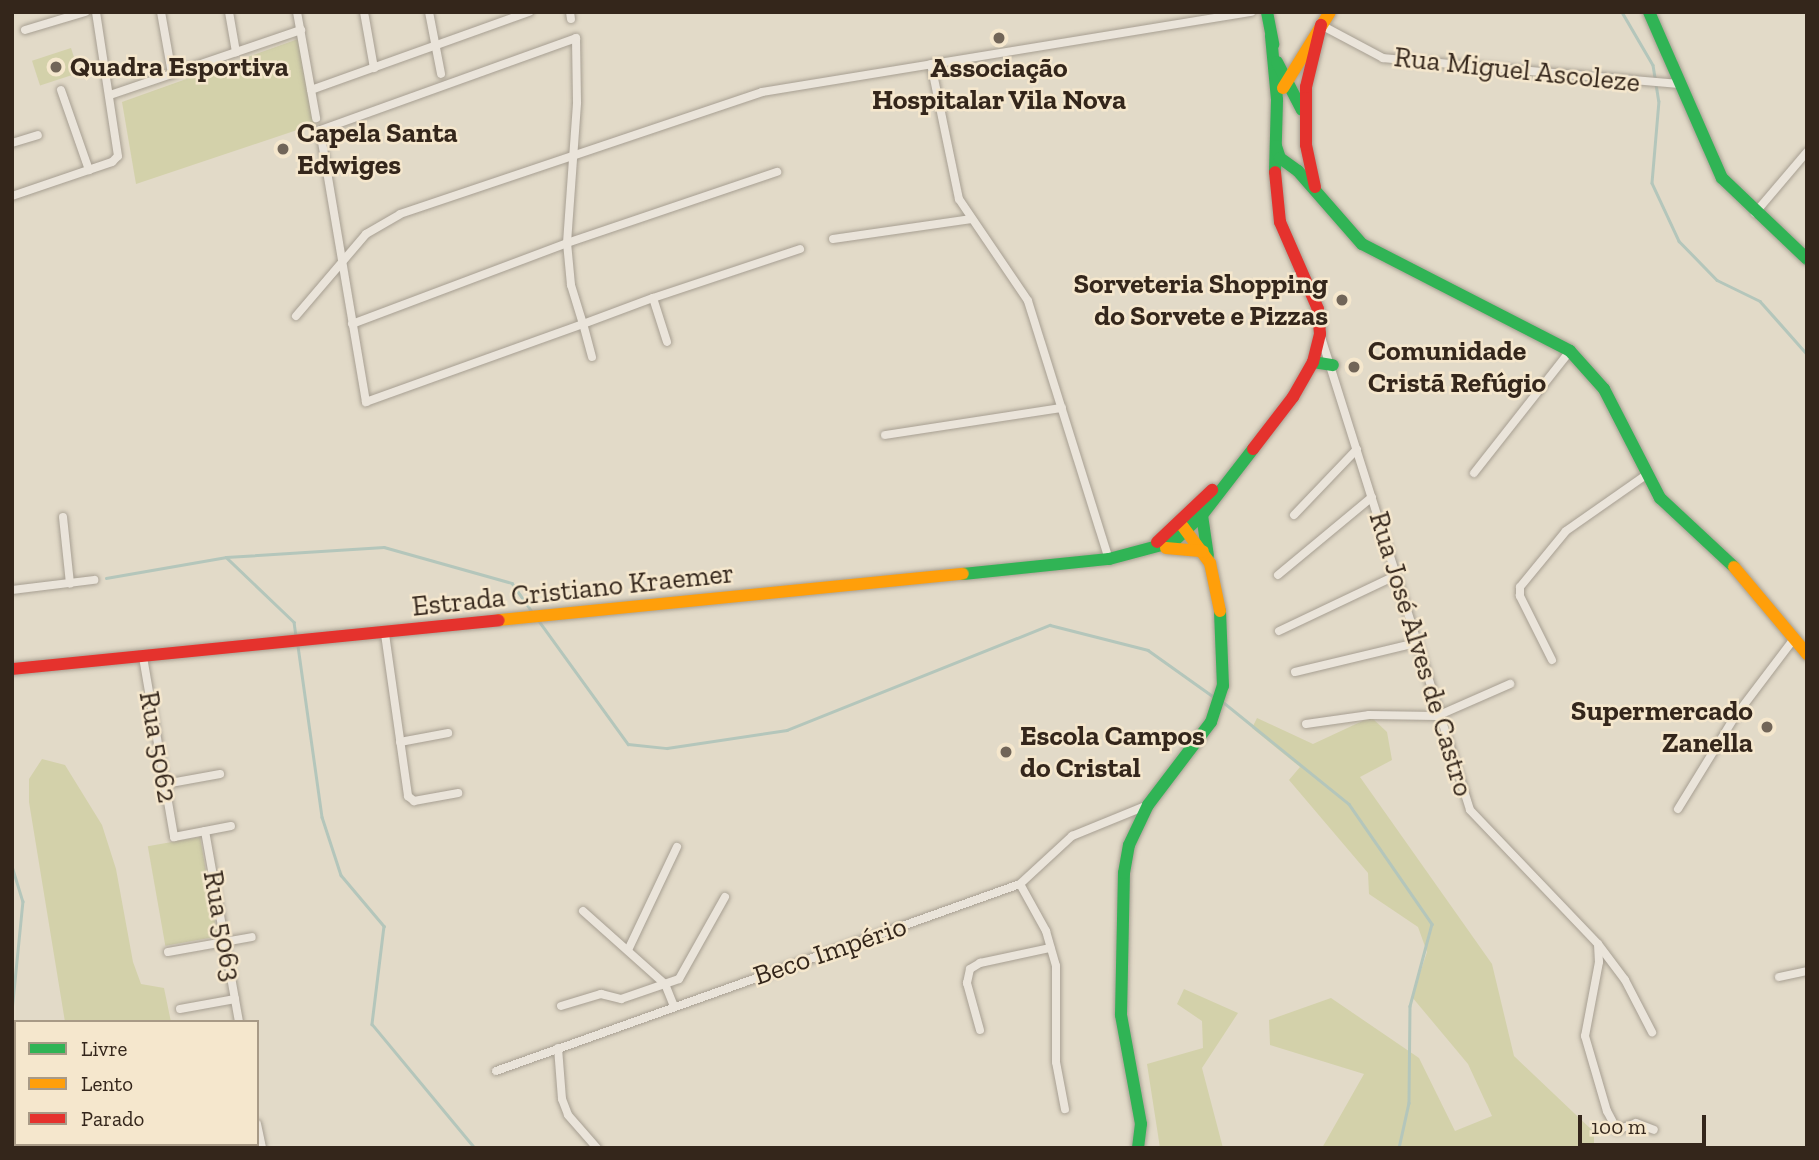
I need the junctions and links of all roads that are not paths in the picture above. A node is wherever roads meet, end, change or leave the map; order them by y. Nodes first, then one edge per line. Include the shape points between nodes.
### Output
1 (85, 12) edge
2 (96, 12) edge
3 (161, 12) edge
4 (229, 12) edge
5 (298, 12) edge
6 (364, 12) edge
7 (429, 12) edge
8 (499, 12) edge
9 (529, 12) edge
10 (1251, 12) edge
11 (1267, 12) edge
12 (1330, 12) edge
13 (1649, 12) edge
14 (501, 24) junction
15 (1321, 25) junction
16 (25, 30) dead end
17 (301, 30) junction
18 (1271, 36) junction
19 (436, 47) junction
20 (236, 52) junction
21 (930, 64) junction
22 (374, 68) junction
23 (172, 74) junction
24 (441, 74) dead end
25 (1287, 82) junction
26 (1678, 84) junction
27 (61, 90) dead end
28 (311, 90) junction
29 (110, 95) junction
30 (1277, 100) junction
31 (1305, 117) junction
32 (316, 118) dead end
33 (38, 135) dead end
34 (12, 143) edge
35 (1276, 145) junction
36 (1306, 145) junction
37 (1807, 152) edge
38 (572, 154) junction
39 (1291, 166) junction
40 (89, 170) junction
41 (777, 172) dead end
42 (1274, 181) junction
43 (12, 196) edge
44 (1318, 197) junction
45 (1755, 214) junction
46 (972, 219) junction
47 (833, 239) dead end
48 (567, 243) junction
49 (800, 249) dead end
50 (341, 259) junction
51 (1807, 259) edge
52 (653, 298) junction
53 (296, 316) dead end
54 (352, 324) junction
55 (583, 324) junction
56 (667, 341) dead end
57 (1319, 341) junction
58 (1570, 351) junction
59 (592, 357) dead end
60 (1313, 362) junction
61 (1333, 365) junction
62 (1062, 408) junction
63 (885, 435) dead end
64 (1357, 449) junction
65 (1244, 457) junction
66 (1474, 473) dead end
67 (1646, 475) junction
68 (1372, 497) junction
69 (1202, 515) junction
70 (1294, 515) dead end
71 (64, 517) dead end
72 (1184, 528) junction
73 (1158, 549) junction
74 (1203, 551) junction
75 (1139, 552) junction
76 (1109, 559) junction
77 (1210, 563) junction
78 (1278, 575) dead end
79 (1395, 576) junction
80 (94, 580) dead end
81 (70, 584) junction
82 (12, 590) edge
83 (1279, 631) dead end
84 (385, 634) junction
85 (1793, 640) junction
86 (1416, 643) junction
87 (1807, 654) edge
88 (143, 657) junction
89 (1552, 660) dead end
90 (12, 669) edge
91 (1295, 672) dead end
92 (1510, 684) dead end
93 (1437, 716) junction
94 (1306, 724) dead end
95 (447, 733) dead end
96 (400, 742) junction
97 (220, 774) dead end
98 (165, 784) junction
99 (458, 793) dead end
100 (1148, 804) junction
101 (1678, 809) dead end
102 (231, 826) dead end
103 (205, 831) junction
104 (677, 847) dead end
105 (1020, 884) junction
106 (725, 897) dead end
107 (583, 911) dead end
108 (252, 937) dead end
109 (225, 942) junction
110 (1598, 944) junction
111 (629, 948) junction
112 (1051, 948) junction
113 (168, 952) dead end
114 (1807, 971) edge
115 (1779, 977) dead end
116 (664, 984) junction
117 (235, 999) junction
118 (561, 1006) dead end
119 (674, 1006) junction
120 (180, 1009) dead end
121 (239, 1020) edge
122 (980, 1030) dead end
123 (1653, 1032) dead end
124 (558, 1048) junction
125 (496, 1070) dead end
126 (1065, 1109) dead end
127 (1654, 1130) dead end
128 (597, 1148) edge
129 (1138, 1148) edge

1 - 16 street
2 - 29 street
3 - 23 street
4 - 20 street
5 - 17 street
6 - 22 street
7 - 19 street
8 - 14 street
9 - 14 street
10 - 21 street
11 - 18 main road
12 - 15 main road
13 - 26 main road
14 - 19 street
15 - 25 main road
15 - 26 street, Rua Miguel Ascoleze via 1383,58
15 - 31 main road via 1307,77
17 - 20 street
17 - 28 street
18 - 25 main road
18 - 30 main road, Estrada Cristiano Kraemer
19 - 22 street
19 - 24 street
20 - 23 street
21 - 38 street via 762,92
21 - 46 street via 959,199
22 - 28 street
23 - 29 street
25 - 30 main road
25 - 31 main road
26 - 45 main road via 1722,178
27 - 40 street
28 - 32 street
29 - 40 street via 118,156
30 - 35 main road, Estrada Cristiano Kraemer
31 - 36 main road
33 - 34 street
35 - 39 main road via 1280,158
35 - 42 main road, Estrada Cristiano Kraemer
36 - 39 main road
36 - 44 main road
37 - 45 street
38 - 48 street
38 - 50 street via 400,214 366,234
38 - 50 street via 576,38 320,130
39 - 42 main road
39 - 44 main road
40 - 43 street
41 - 48 street
42 - 57 main road, Estrada Cristiano Kraemer via 1280,222 1318,309
44 - 58 main road via 1344,229 1380,257
45 - 51 main road
46 - 47 street
46 - 62 street via 1028,301
48 - 54 street
48 - 55 street via 571,285
49 - 52 street
50 - 53 street
50 - 54 street
52 - 55 street
52 - 56 street
54 - 55 street via 366,402
55 - 59 street
57 - 60 main road, Estrada Cristiano Kraemer
57 - 61 street, Rua José Alves de Castro
57 - 61 street, Rua José Alves de Castro
58 - 66 street
58 - 67 main road via 1604,389
60 - 61 main road
60 - 65 main road, Estrada Cristiano Kraemer via 1293,397
61 - 64 street, Rua José Alves de Castro
62 - 63 street
62 - 76 street
64 - 68 street, Rua José Alves de Castro
64 - 70 street
65 - 69 main road, Estrada Cristiano Kraemer
65 - 72 main road, Estrada Cristiano Kraemer
67 - 85 main road via 1660,498 1730,562
67 - 89 street via 1566,531 1520,587 1520,596
68 - 78 street
68 - 79 street, Rua José Alves de Castro
69 - 72 main road, Estrada Cristiano Kraemer
69 - 77 main road
71 - 81 street
72 - 73 main road, Estrada Cristiano Kraemer
72 - 74 main road
72 - 75 main road, Estrada Cristiano Kraemer
73 - 74 main road
73 - 75 main road, Estrada Cristiano Kraemer
74 - 77 main road
75 - 76 main road, Estrada Cristiano Kraemer
76 - 84 main road, Estrada Cristiano Kraemer
77 - 100 main road via 1220,597 1223,686 1211,722
79 - 83 street
79 - 86 street, Rua José Alves de Castro
80 - 81 street
81 - 82 street
84 - 88 main road, Estrada Cristiano Kraemer
84 - 96 street
85 - 87 main road
85 - 101 street via 1734,718
86 - 91 street
86 - 93 street, Rua José Alves de Castro
88 - 90 main road, Estrada Cristiano Kraemer
88 - 98 street, Rua 5062
92 - 93 street
93 - 94 street via 1369,715
93 - 110 street, Rua José Alves de Castro via 1470,810
95 - 96 street
96 - 99 street via 410,799
97 - 98 street
98 - 103 street, Rua 5062 via 174,836
100 - 105 street, Beco Império via 1072,836
100 - 129 main road via 1129,845 1121,944 1121,1015 1141,1124
102 - 103 street
103 - 109 street, Rua 5063
104 - 111 street
105 - 112 street
105 - 119 street, Beco Império
106 - 116 street via 685,974
107 - 111 street
108 - 109 street
109 - 113 street
109 - 117 street, Rua 5063
110 - 123 street, Rua José Alves de Castro via 1625,980
110 - 127 street via 1585,1035 1615,1129 1636,1123
111 - 116 street
112 - 122 street via 970,969 967,983
112 - 126 street via 1056,966 1056,1062
114 - 115 street
116 - 118 street via 621,999 601,995
116 - 119 street
117 - 120 street
117 - 121 street, Rua 5063
119 - 124 street, Beco Império
124 - 125 street, Beco Império
124 - 128 street via 565,1107

